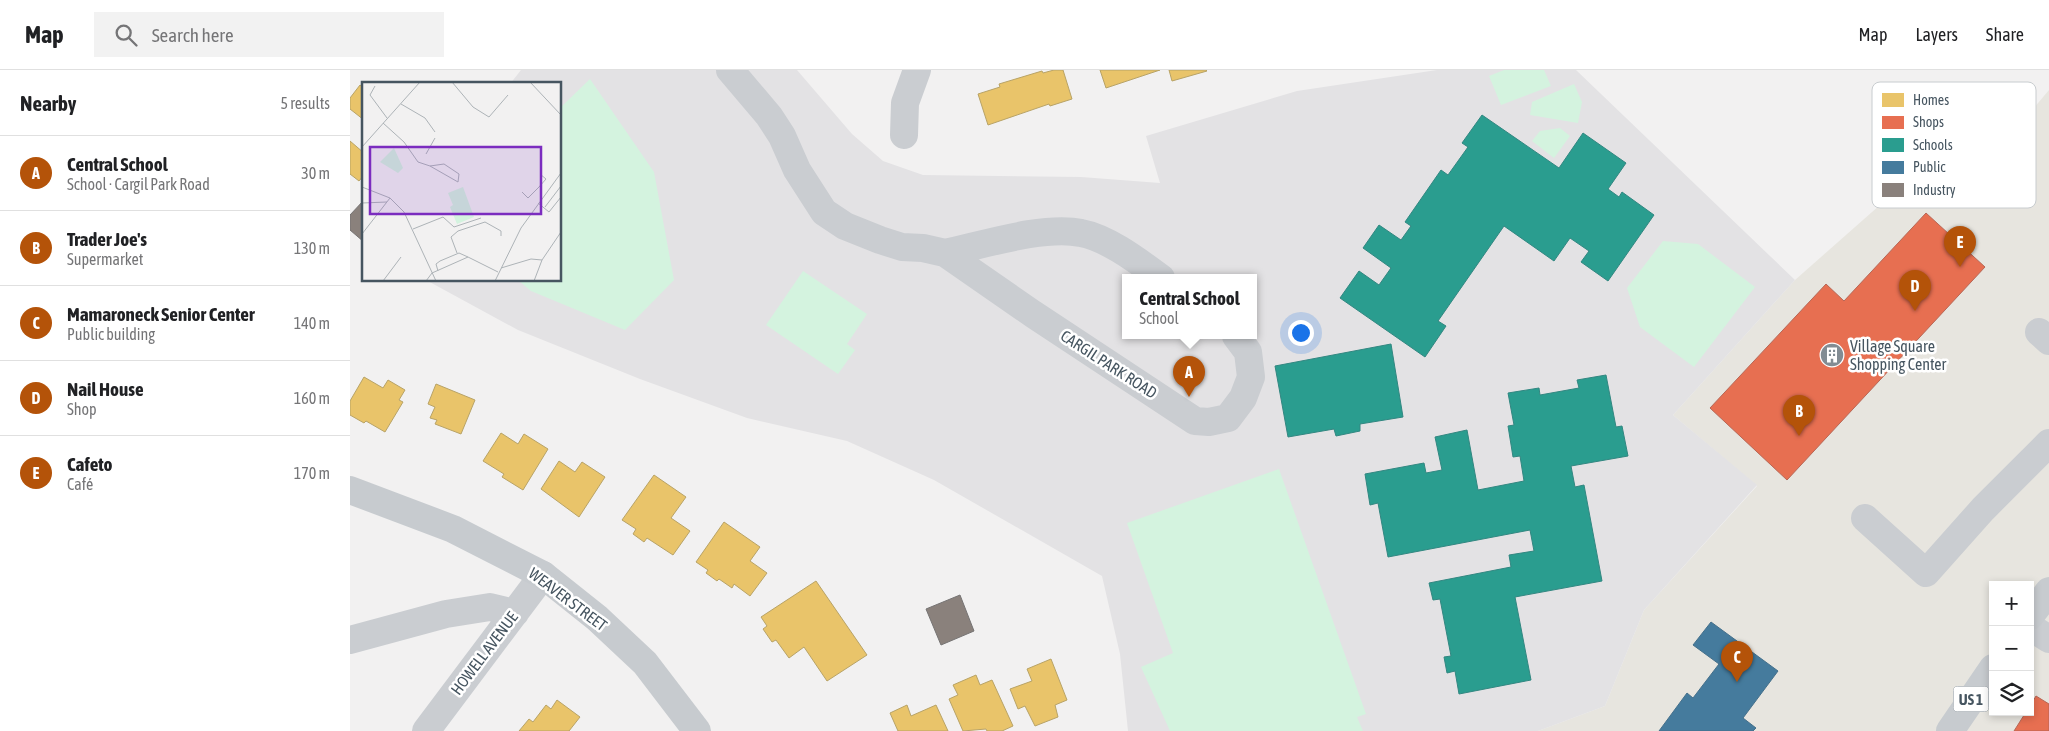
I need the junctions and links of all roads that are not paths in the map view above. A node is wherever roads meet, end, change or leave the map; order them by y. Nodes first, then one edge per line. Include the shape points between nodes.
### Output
1 (730, 70) edge
2 (917, 70) edge
3 (904, 135) dead end
4 (945, 253) junction
5 (1155, 274) edge
6 (1238, 339) edge
7 (2049, 443) edge
8 (350, 490) edge
9 (1866, 518) dead end
10 (543, 575) junction
11 (2049, 591) edge
12 (2034, 611) edge
13 (514, 613) junction
14 (2034, 630) edge
15 (2049, 639) edge
16 (350, 640) edge
17 (1991, 671) edge
18 (426, 731) edge
19 (697, 731) edge
20 (1950, 731) edge

1 - 4 street, CARGIL PARK ROAD via 782,136 797,170 824,212 845,226 880,240 902,247
2 - 3 street via 905,103
4 - 5 street, CARGIL PARK ROAD via 1046,231 1081,233 1123,252
4 - 6 street, CARGIL PARK ROAD via 1195,421 1228,418 1243,398 1251,377 1248,352
7 - 9 street via 1983,509 1926,573
8 - 10 main road, WEAVER STREET via 453,529
10 - 13 street, HOWELL AVENUE
10 - 19 main road, WEAVER STREET via 597,618 645,663
11 - 12 main road
13 - 16 street via 490,607 446,614
13 - 18 street, HOWELL AVENUE
14 - 15 street
17 - 20 main road, US 1

